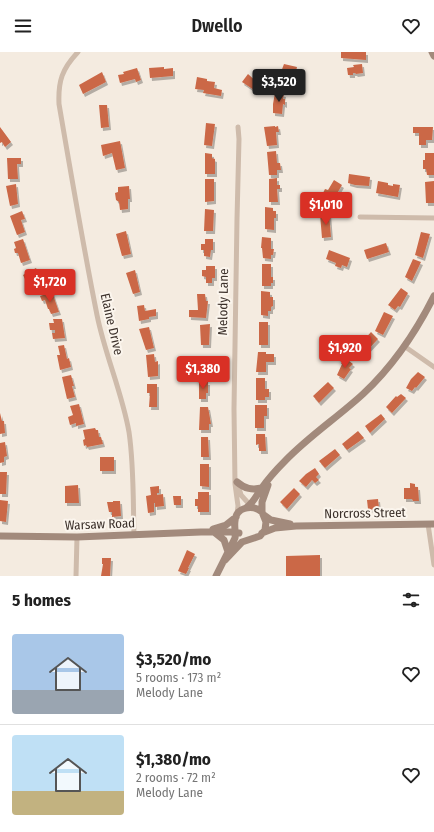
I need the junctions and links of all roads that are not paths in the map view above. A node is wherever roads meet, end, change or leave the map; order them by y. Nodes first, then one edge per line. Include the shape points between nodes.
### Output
1 (78, 52) edge
2 (432, 52) edge
3 (434, 56) edge
4 (238, 127) dead end
5 (360, 217) dead end
6 (434, 218) edge
7 (434, 296) edge
8 (404, 346) junction
9 (434, 367) edge
10 (236, 479) junction
11 (270, 479) junction
12 (262, 488) junction
13 (250, 507) junction
14 (263, 514) junction
15 (237, 516) junction
16 (431, 524) edge
17 (296, 526) junction
18 (237, 531) junction
19 (201, 532) junction
20 (214, 532) junction
21 (262, 533) junction
22 (134, 535) junction
23 (0, 536) edge
24 (77, 537) junction
25 (253, 538) junction
26 (228, 552) junction
27 (224, 560) junction
28 (434, 565) edge
29 (76, 576) edge
30 (216, 576) edge

1 - 22 street, Elaine Drive via 61,76 59,104 97,316 129,432
2 - 3 street
4 - 10 street, Melody Lane
5 - 6 street
7 - 8 street via 425,315
8 - 9 street
8 - 11 street via 364,393 301,445
10 - 12 street via 243,487
10 - 13 street, Melody Lane via 241,496
10 - 15 street, Melody Lane
11 - 12 street
11 - 14 street via 262,498
12 - 13 street
13 - 14 street
13 - 15 street
14 - 17 street, Norcross Street via 271,520
14 - 21 street via 266,526
15 - 18 street
15 - 19 street, Warsaw Road via 221,527
16 - 17 street, Norcross Street
16 - 28 street
17 - 21 street, Norcross Street via 275,528
18 - 20 street, Warsaw Road
18 - 25 street via 245,537
18 - 26 street
19 - 20 street, Warsaw Road
19 - 22 street, Warsaw Road
20 - 26 street via 224,540
21 - 25 street
22 - 24 street, Warsaw Road
23 - 24 street, Warsaw Road
24 - 29 street
25 - 27 street via 242,542
26 - 27 street
27 - 30 street

